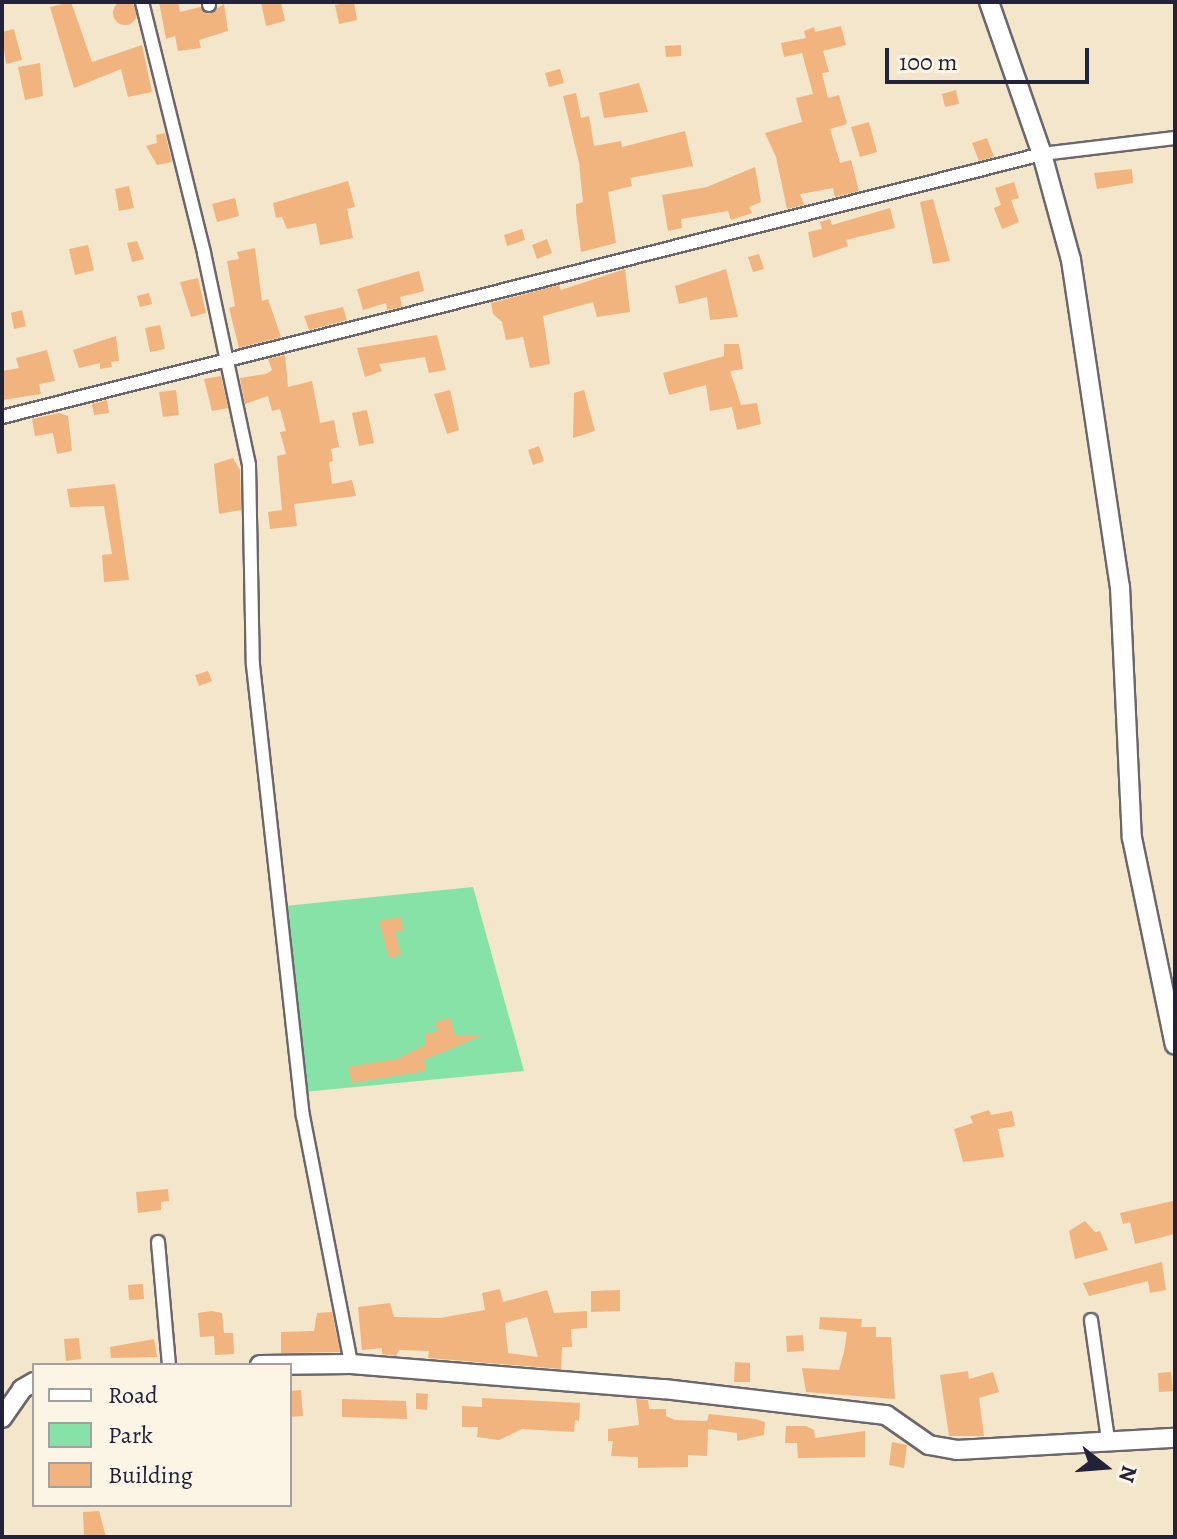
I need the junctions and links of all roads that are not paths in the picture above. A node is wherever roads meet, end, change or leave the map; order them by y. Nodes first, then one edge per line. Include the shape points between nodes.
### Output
1 (142, 2) edge
2 (989, 2) edge
3 (1175, 138) edge
4 (1042, 154) junction
5 (226, 358) junction
6 (2, 417) edge
7 (1175, 1045) edge
8 (158, 1242) dead end
9 (1091, 1320) dead end
10 (169, 1363) edge
11 (351, 1364) junction
12 (292, 1365) edge
13 (32, 1383) edge
14 (2, 1418) edge
15 (1175, 1438) edge
16 (1108, 1440) junction

1 - 5 street
2 - 4 street
3 - 4 street
4 - 5 street
4 - 7 street via 1071,260 1107,493 1120,587 1132,838
5 - 6 street
5 - 11 street via 249,465 253,665 303,1116
8 - 10 street
9 - 16 street
11 - 12 street
11 - 16 street via 664,1389 886,1415 929,1445 957,1450 989,1452
13 - 14 street
15 - 16 street

